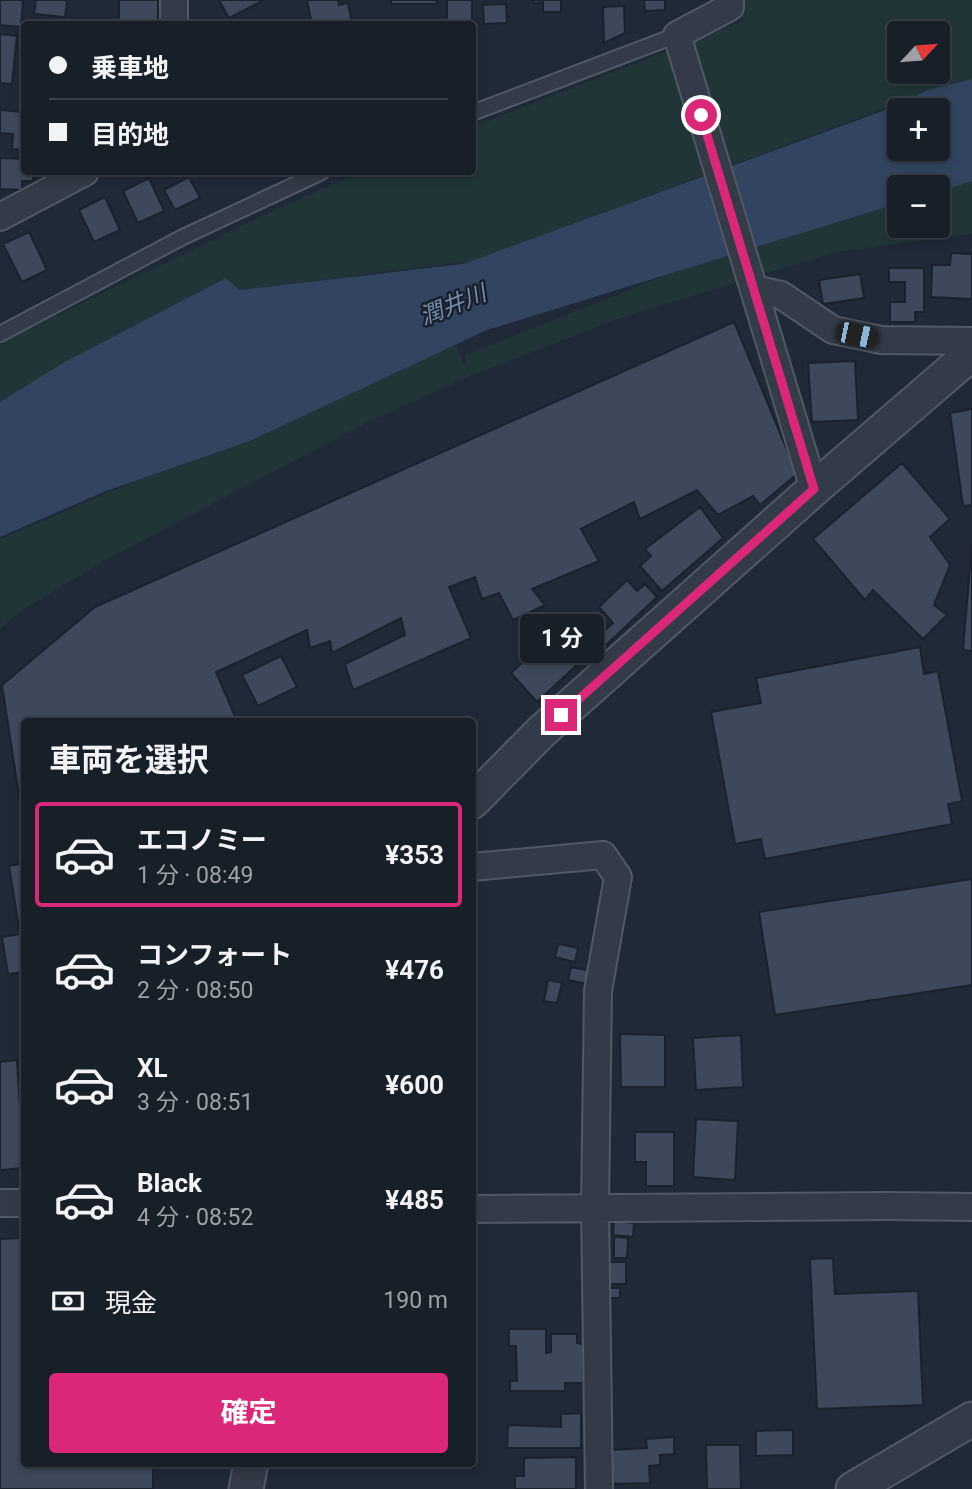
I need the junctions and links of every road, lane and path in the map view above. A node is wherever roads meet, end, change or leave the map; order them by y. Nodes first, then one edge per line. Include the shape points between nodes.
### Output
1 (174, 0) edge
2 (730, 0) edge
3 (174, 21) edge
4 (677, 35) junction
5 (476, 111) edge
6 (79, 175) edge
7 (316, 175) edge
8 (0, 217) edge
9 (754, 289) junction
10 (0, 334) edge
11 (972, 341) edge
12 (972, 353) edge
13 (814, 489) junction
14 (476, 798) edge
15 (476, 867) edge
16 (0, 1203) edge
17 (21, 1203) edge
18 (594, 1208) junction
19 (972, 1208) edge
20 (476, 1209) edge
21 (972, 1419) edge
22 (250, 1467) edge
23 (246, 1489) edge
24 (599, 1489) edge
25 (853, 1489) edge

1 - 3 street
2 - 4 street via 730,7
4 - 5 lane
4 - 9 street
6 - 8 street
7 - 10 lane via 194,232
9 - 11 street via 781,295 833,330 881,340
9 - 13 street
12 - 13 street
13 - 14 street via 541,732
15 - 18 street via 603,855 618,877 598,991
16 - 17 street
18 - 19 street
18 - 20 street
18 - 24 street
21 - 25 street
22 - 23 street

